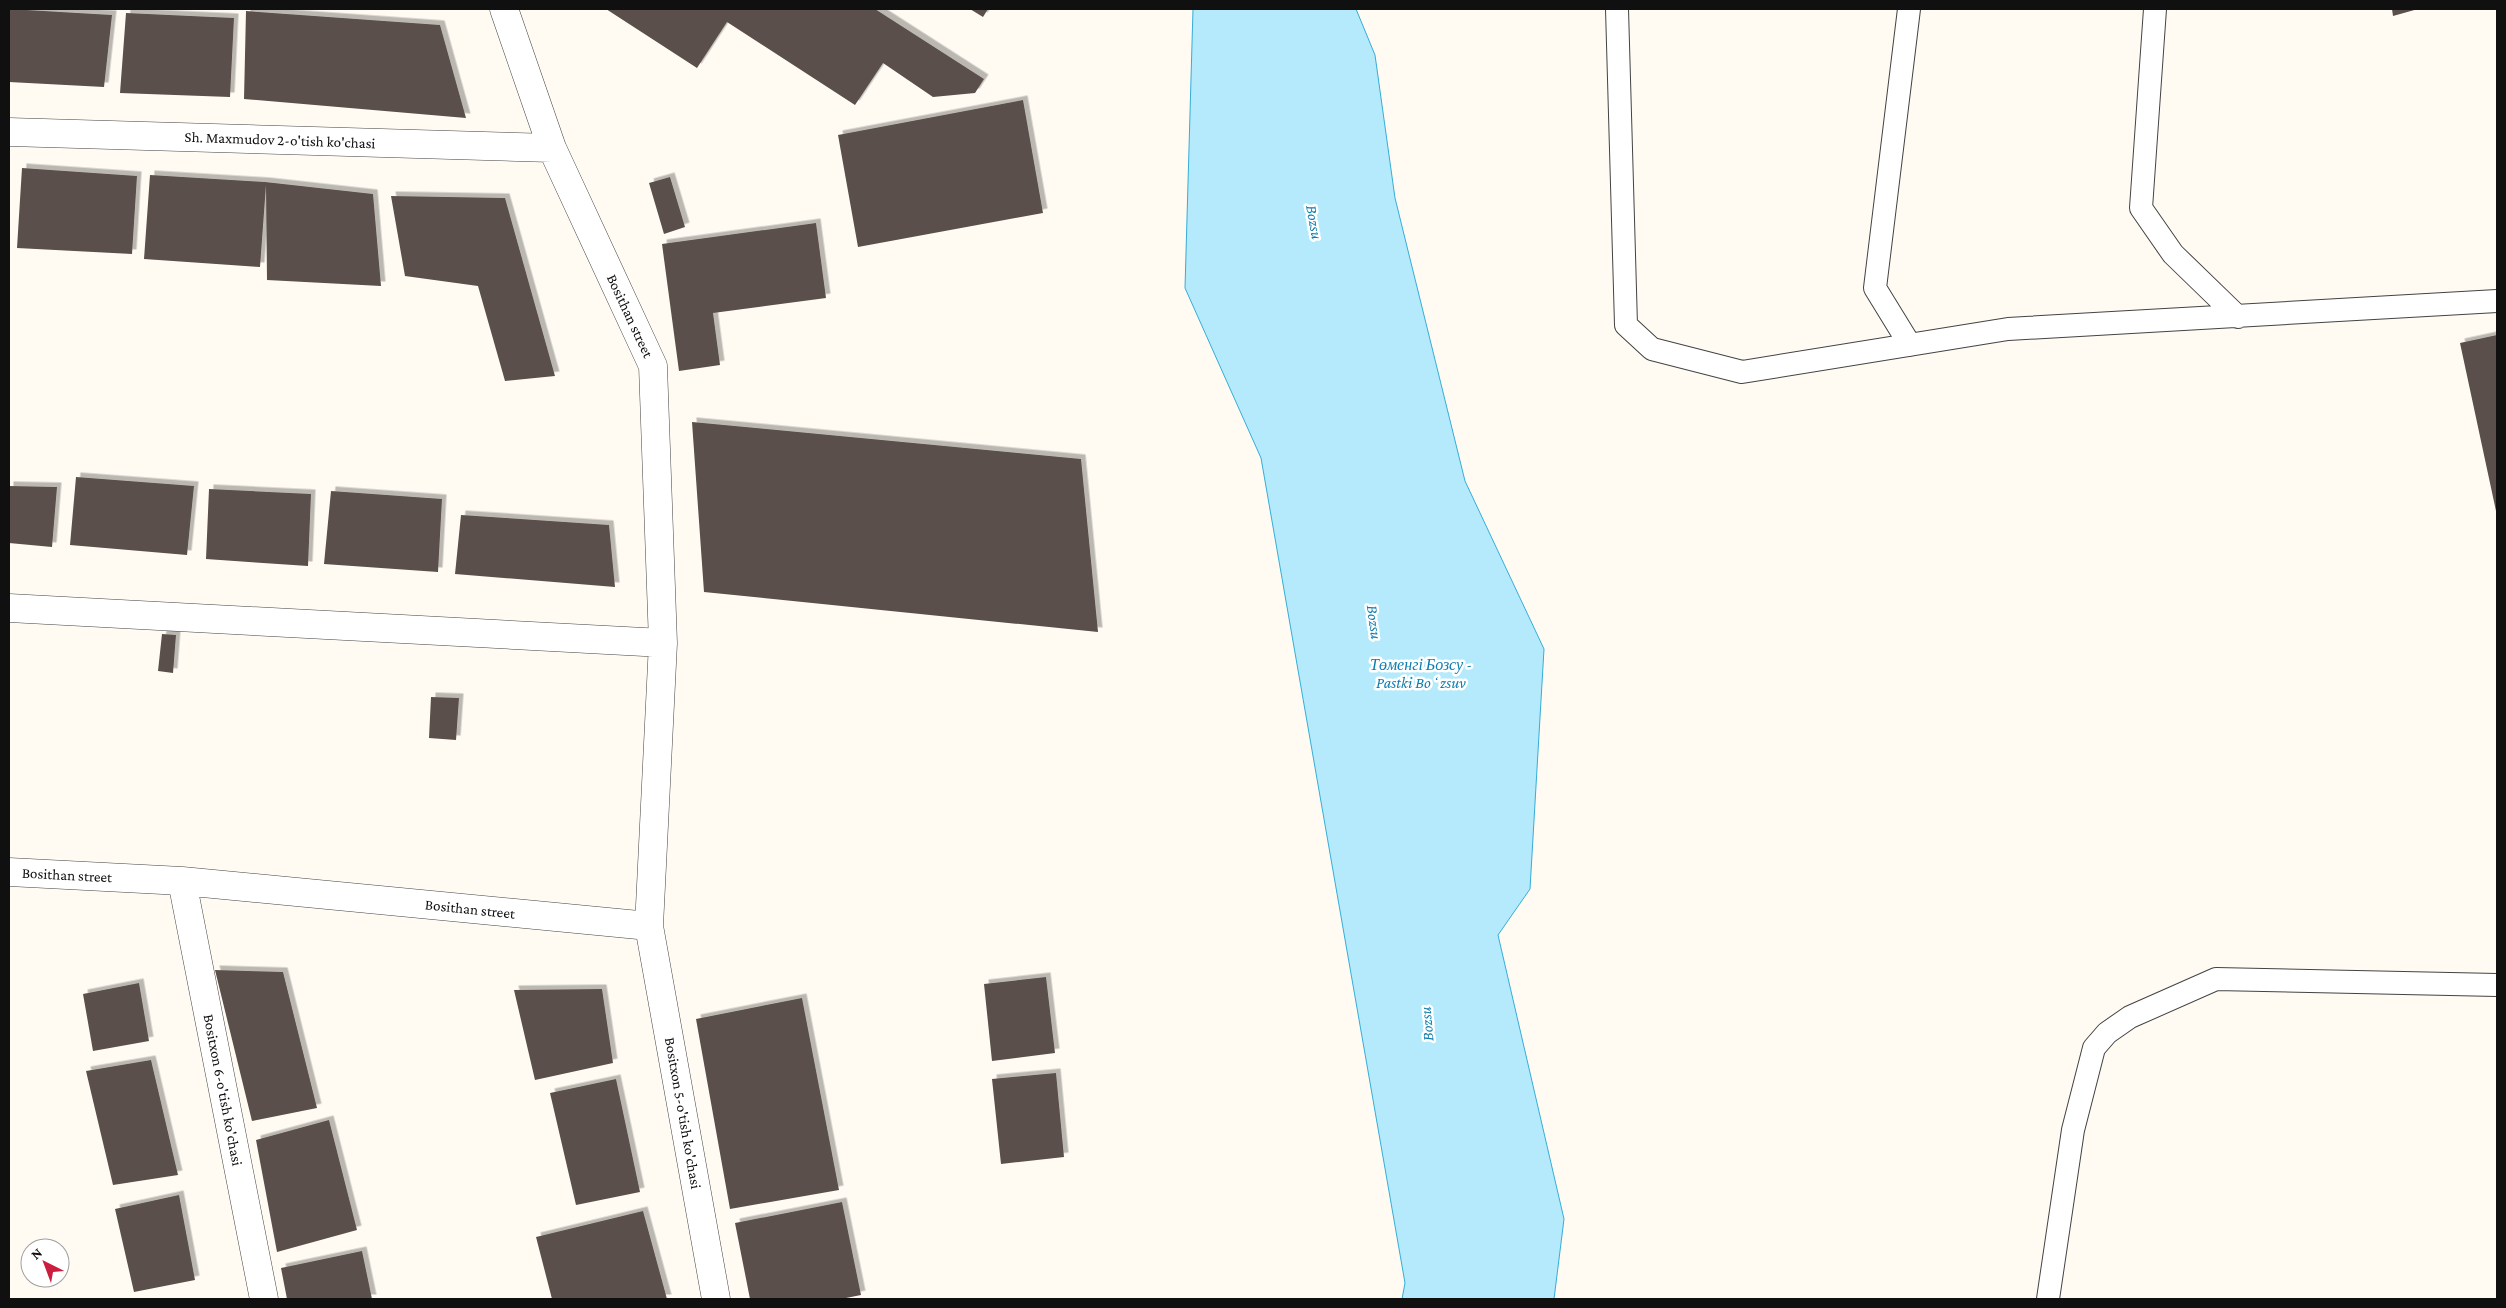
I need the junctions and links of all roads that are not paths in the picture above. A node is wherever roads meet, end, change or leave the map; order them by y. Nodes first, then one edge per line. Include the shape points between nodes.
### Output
1 (504, 9) edge
2 (1617, 9) edge
3 (1909, 9) edge
4 (2155, 9) edge
5 (9, 132) edge
6 (552, 148) junction
7 (2497, 301) edge
8 (2238, 317) junction
9 (1910, 345) junction
10 (9, 608) edge
11 (663, 643) junction
12 (9, 872) edge
13 (182, 881) junction
14 (649, 926) junction
15 (2497, 985) edge
16 (264, 1299) edge
17 (716, 1299) edge
18 (2048, 1299) edge

1 - 6 street, Bosithan street
2 - 9 lane via 1626,325 1652,349 1742,372
3 - 9 lane via 1875,288
4 - 8 lane via 2141,208 2173,254
5 - 6 street, Sh. Maxmudov 2-o'tish ko'chasi
6 - 11 street, Bosithan street via 653,366
7 - 8 lane
8 - 9 lane via 2008,329
10 - 11 street
11 - 14 street, Bosithan street
12 - 13 street, Bosithan street
13 - 14 street, Bosithan street
13 - 16 street, Bositxon 6-o'tish ko'chasi
14 - 17 street, Bositxon 5-o'tish ko'chasi
15 - 18 lane via 2216,979 2130,1017 2106,1033 2094,1048 2073,1130

